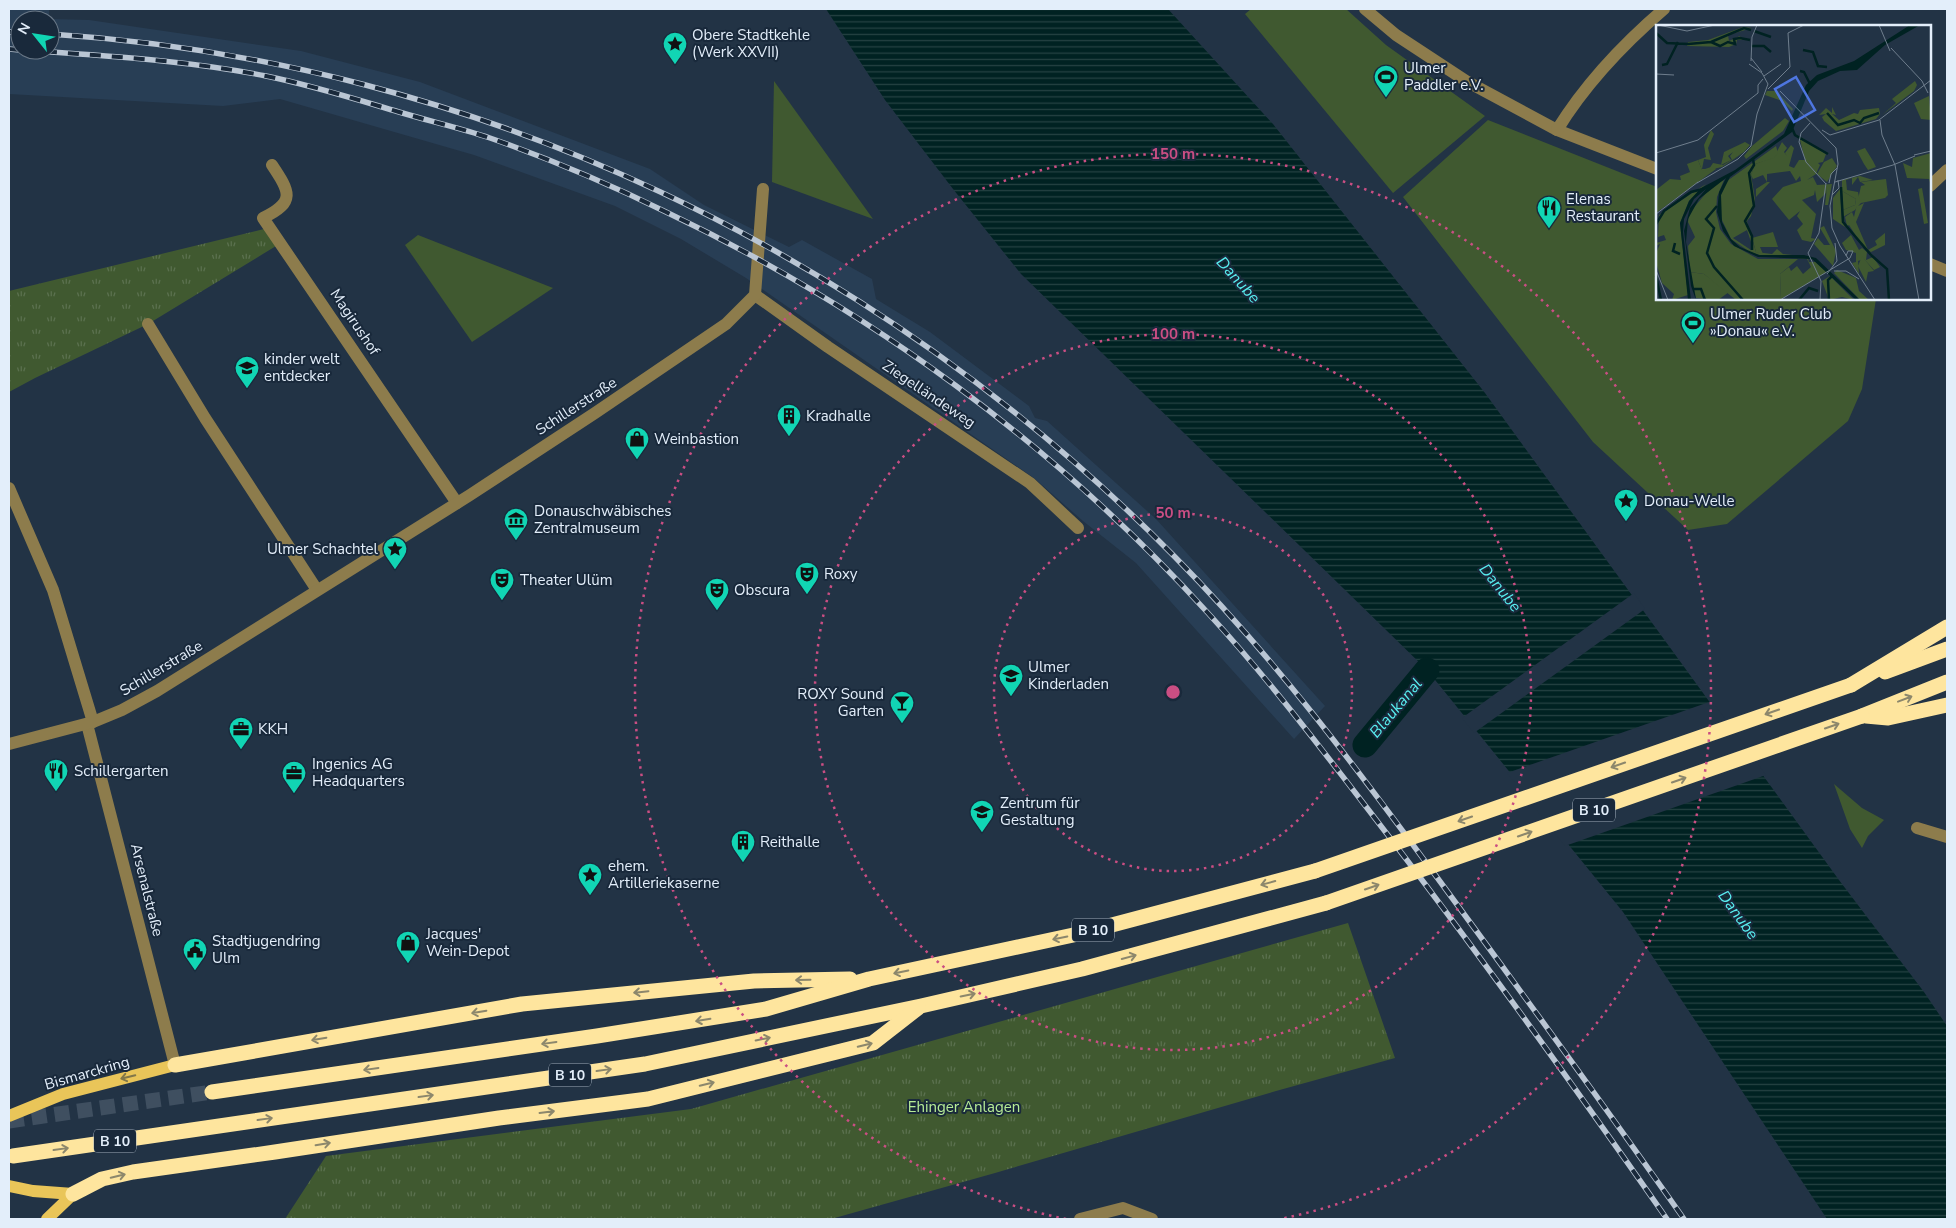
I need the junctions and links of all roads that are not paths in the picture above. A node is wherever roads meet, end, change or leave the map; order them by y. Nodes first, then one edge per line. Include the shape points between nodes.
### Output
1 (1364, 9) edge
2 (1664, 9) edge
3 (1557, 130) junction
4 (272, 165) dead end
5 (1656, 169) edge
6 (1947, 170) edge
7 (1931, 185) edge
8 (763, 189) dead end
9 (1931, 264) edge
10 (1947, 271) edge
11 (756, 295) junction
12 (148, 324) dead end
13 (9, 488) edge
14 (457, 503) junction
15 (1078, 528) dead end
16 (317, 590) junction
17 (1947, 627) edge
18 (1947, 649) edge
19 (1947, 682) edge
20 (1851, 684) junction
21 (1947, 705) edge
22 (1862, 716) junction
23 (90, 723) junction
24 (9, 744) edge
25 (1917, 828) dead end
26 (1947, 837) edge
27 (869, 979) junction
28 (921, 1006) junction
29 (175, 1065) junction
30 (212, 1092) tunnel mouth
31 (9, 1116) edge
32 (13, 1156) dead end
33 (9, 1186) edge
34 (73, 1194) junction
35 (47, 1219) edge
36 (1080, 1219) edge
37 (1152, 1219) edge

1 - 3 street via 1396,35 1466,81
2 - 3 street via 1634,35 1595,77
3 - 5 street
4 - 14 street, Magirushof via 287,197 284,206 263,218
6 - 7 street
8 - 11 street
9 - 10 street
11 - 14 street, Schillerstraße via 726,324 695,346
11 - 15 street, Ziegelländeweg via 1030,483
12 - 16 street
13 - 23 street, Arsenalstraße via 53,590
14 - 16 street, Schillerstraße
16 - 23 street, Schillerstraße via 157,691
17 - 20 highway
18 - 20 highway, B 10
22 -> 19 highway, B 10
20 -> 27 highway, B 10, bridge via 1315,871 1078,934
21 - 22 highway via 1888,718
28 -> 22 highway, B 10, bridge via 1082,969 1326,903
23 - 24 street, Schillerstraße
23 - 29 street, Arsenalstraße
25 - 26 street
27 -> 29 highway via 754,981 522,1004
27 -> 30 highway, B 10 via 736,1015
32 -> 28 highway, B 10 via 645,1064
34 -> 28 highway via 102,1180 133,1172 648,1099 873,1043
29 -> 31 main road, Bismarckring via 63,1094
33 - 34 main road
34 - 35 main road
36 - 37 street via 1123,1208

